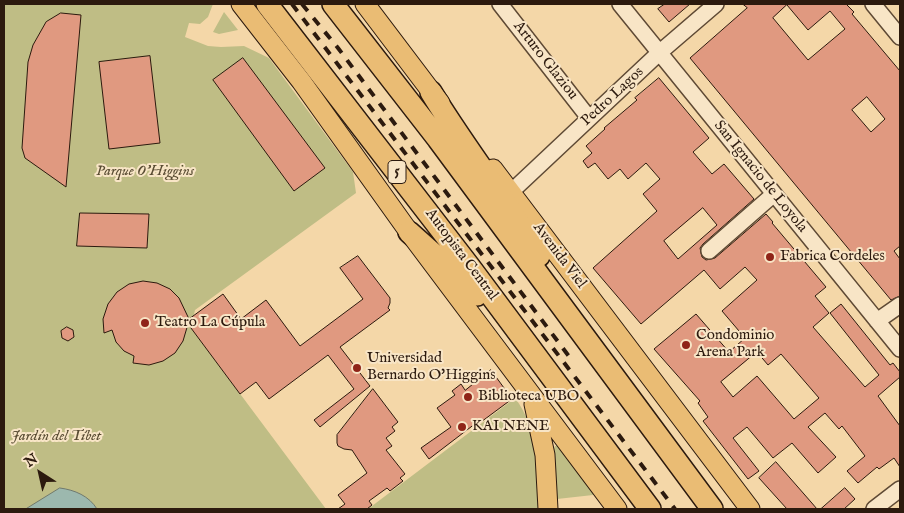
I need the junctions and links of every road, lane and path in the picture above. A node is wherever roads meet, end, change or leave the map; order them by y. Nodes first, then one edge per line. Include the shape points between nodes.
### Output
1 (241, 4) edge
2 (268, 4) edge
3 (334, 4) edge
4 (500, 4) edge
5 (620, 4) edge
6 (716, 4) edge
7 (873, 4) edge
8 (370, 6) edge
9 (900, 37) edge
10 (660, 53) junction
11 (431, 92) junction
12 (589, 118) junction
13 (511, 192) junction
14 (774, 194) junction
15 (409, 232) junction
16 (709, 251) dead end
17 (900, 305) edge
18 (877, 321) junction
19 (576, 327) junction
20 (525, 341) junction
21 (900, 349) edge
22 (532, 395) junction
23 (900, 489) edge
24 (548, 509) edge
25 (617, 509) edge
26 (650, 509) edge
27 (712, 509) edge
28 (750, 509) edge
29 (874, 509) edge

1 - 15 main road
2 - 20 highway, Autopista Central / 5
3 - 19 highway
4 - 12 street, Arturo Glaziou
5 - 10 street, San Ignacio de Loyola
6 - 10 street, Pedro Lagos
7 - 9 street
8 - 11 main road, Avenida Viel
10 - 12 street, Pedro Lagos
10 - 14 street, San Ignacio de Loyola
11 - 13 main road, Avenida Viel
11 - 19 highway via 532,245
12 - 13 street, Pedro Lagos
13 - 28 main road, Avenida Viel
14 - 16 street
14 - 18 street, San Ignacio de Loyola
15 - 20 highway
15 - 22 main road
17 - 18 street
18 - 21 street, San Ignacio de Loyola
19 - 27 highway
20 - 26 highway, Autopista Central / 5
22 - 24 main road via 545,455
22 - 25 main road
23 - 29 street

